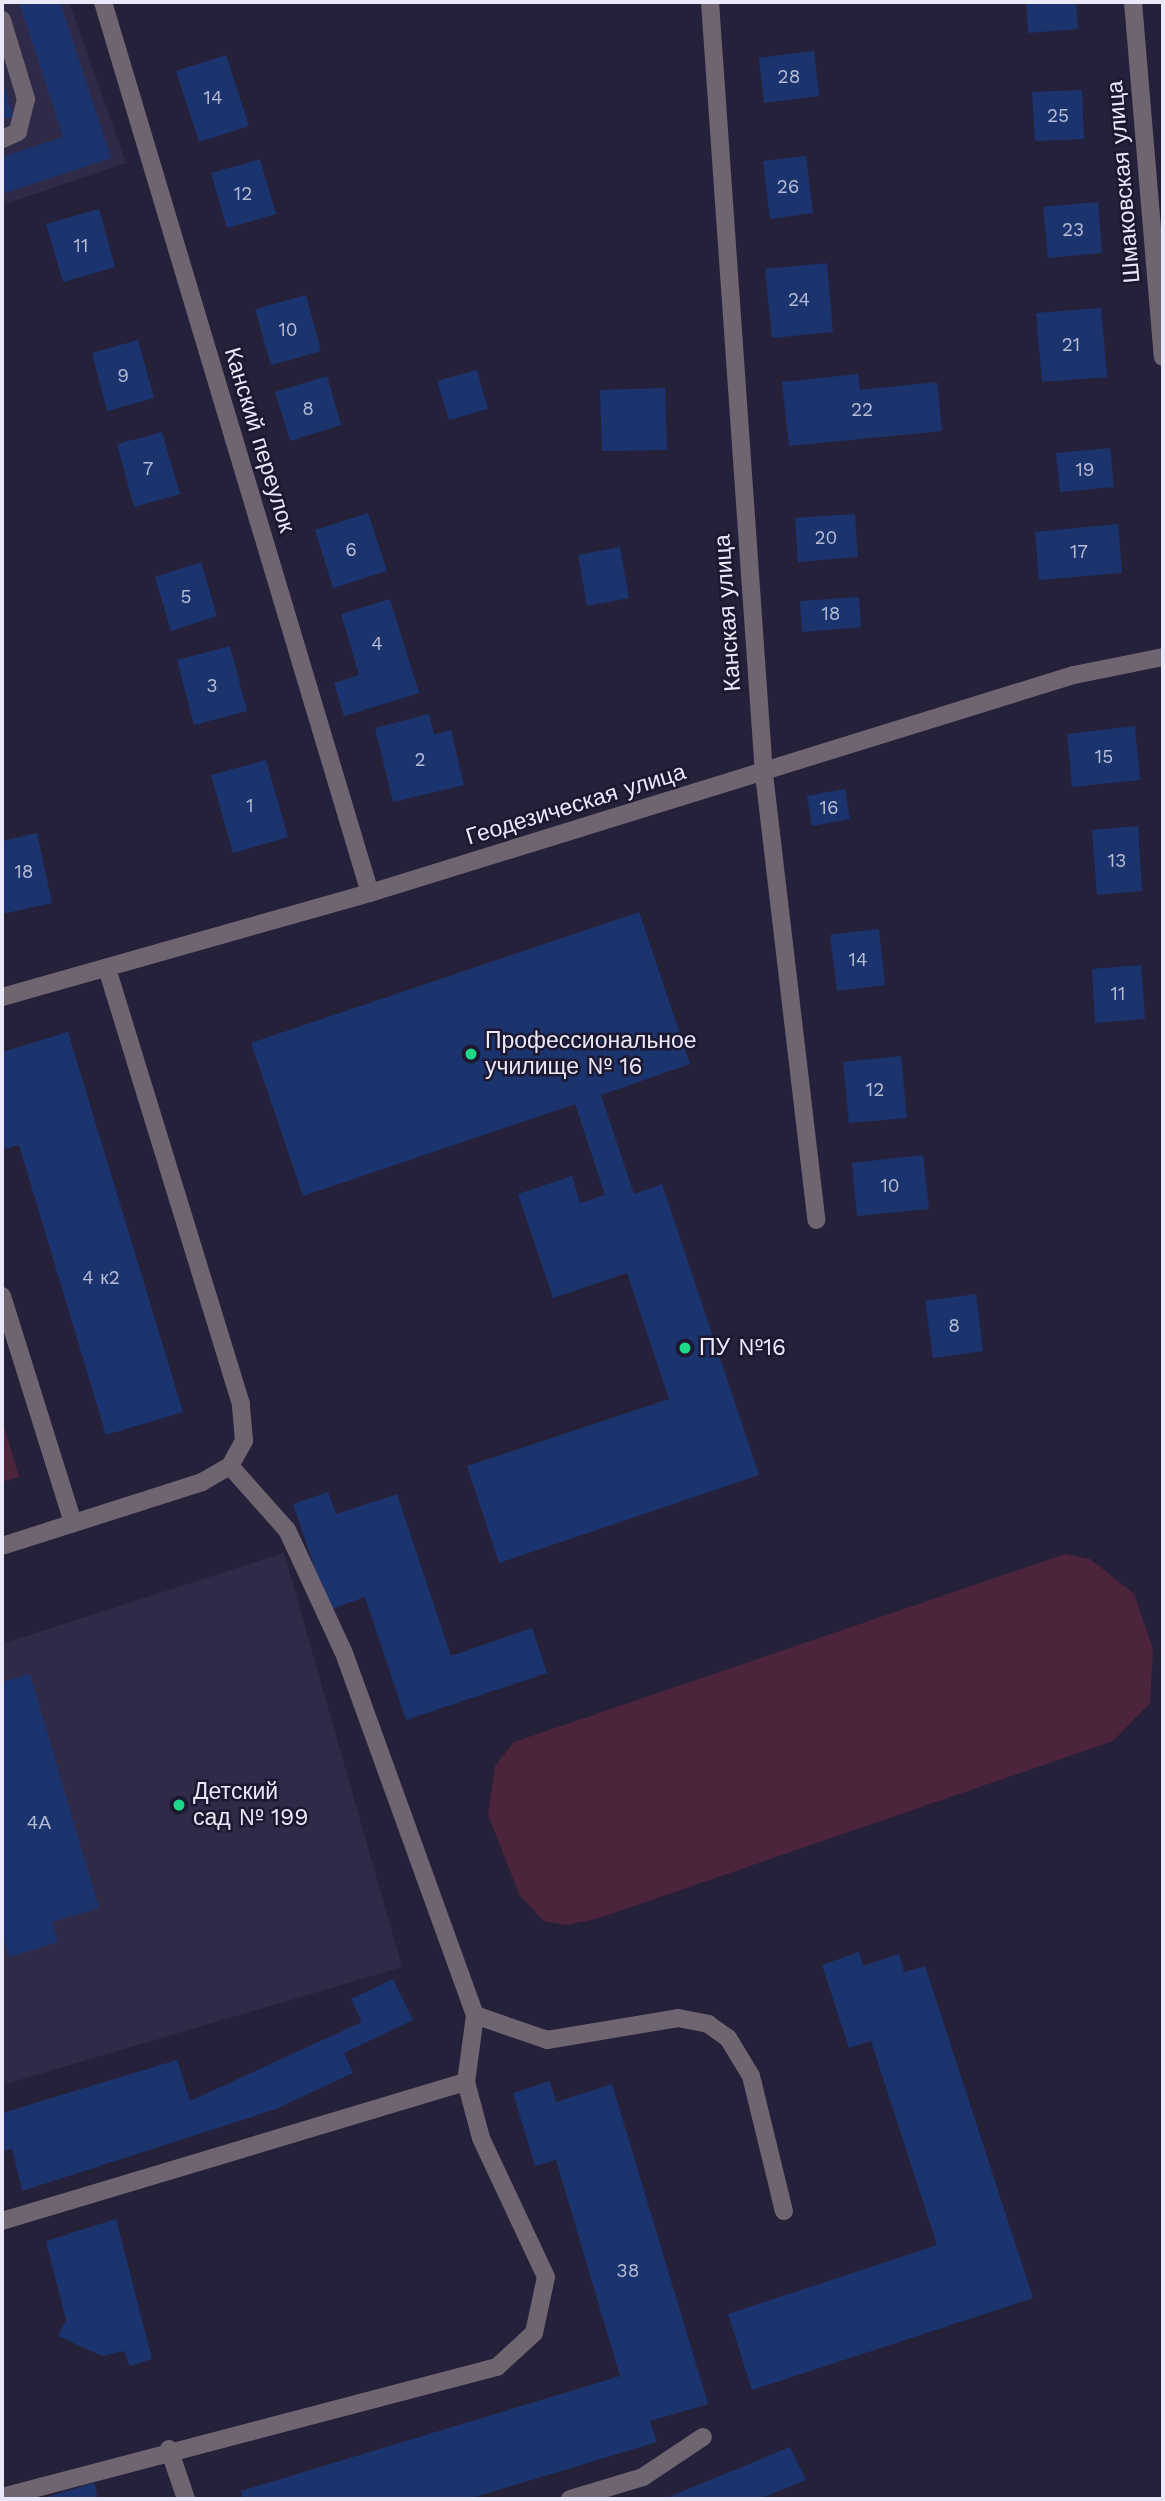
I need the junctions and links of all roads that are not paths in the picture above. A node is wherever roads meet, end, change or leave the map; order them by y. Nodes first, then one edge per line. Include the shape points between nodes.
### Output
1 (103, 2) edge
2 (710, 2) edge
3 (1133, 2) edge
4 (2, 20) edge
5 (2, 139) edge
6 (1163, 357) edge
7 (1163, 657) edge
8 (764, 774) junction
9 (370, 893) junction
10 (107, 969) junction
11 (2, 997) edge
12 (816, 1220) dead end
13 (2, 1296) edge
14 (230, 1466) junction
15 (73, 1523) junction
16 (2, 1546) edge
17 (475, 2015) junction
18 (466, 2082) junction
19 (784, 2211) dead end
20 (2, 2221) edge
21 (703, 2437) dead end
22 (169, 2449) junction
23 (2, 2497) edge
24 (186, 2499) edge
25 (570, 2499) edge

1 - 9 street, Канский переулок
2 - 8 street, Канская улица
3 - 6 street, Шмаковская улица
4 - 5 street via 26,99 19,132
7 - 8 street, Геодезическая улица via 1074,675
8 - 9 street, Геодезическая улица
8 - 12 street, Канская улица
9 - 10 street, Геодезическая улица
10 - 11 street, Геодезическая улица
10 - 14 street via 243,1413 244,1441
13 - 15 street
14 - 15 street
14 - 17 street via 287,1530 344,1651
15 - 16 street
17 - 18 street
17 - 19 street via 547,2040 678,2018 708,2024 728,2038 751,2076
18 - 20 street
18 - 22 street via 481,2138 546,2277 534,2333 497,2367
21 - 25 street via 643,2477
22 - 23 street
22 - 24 street

